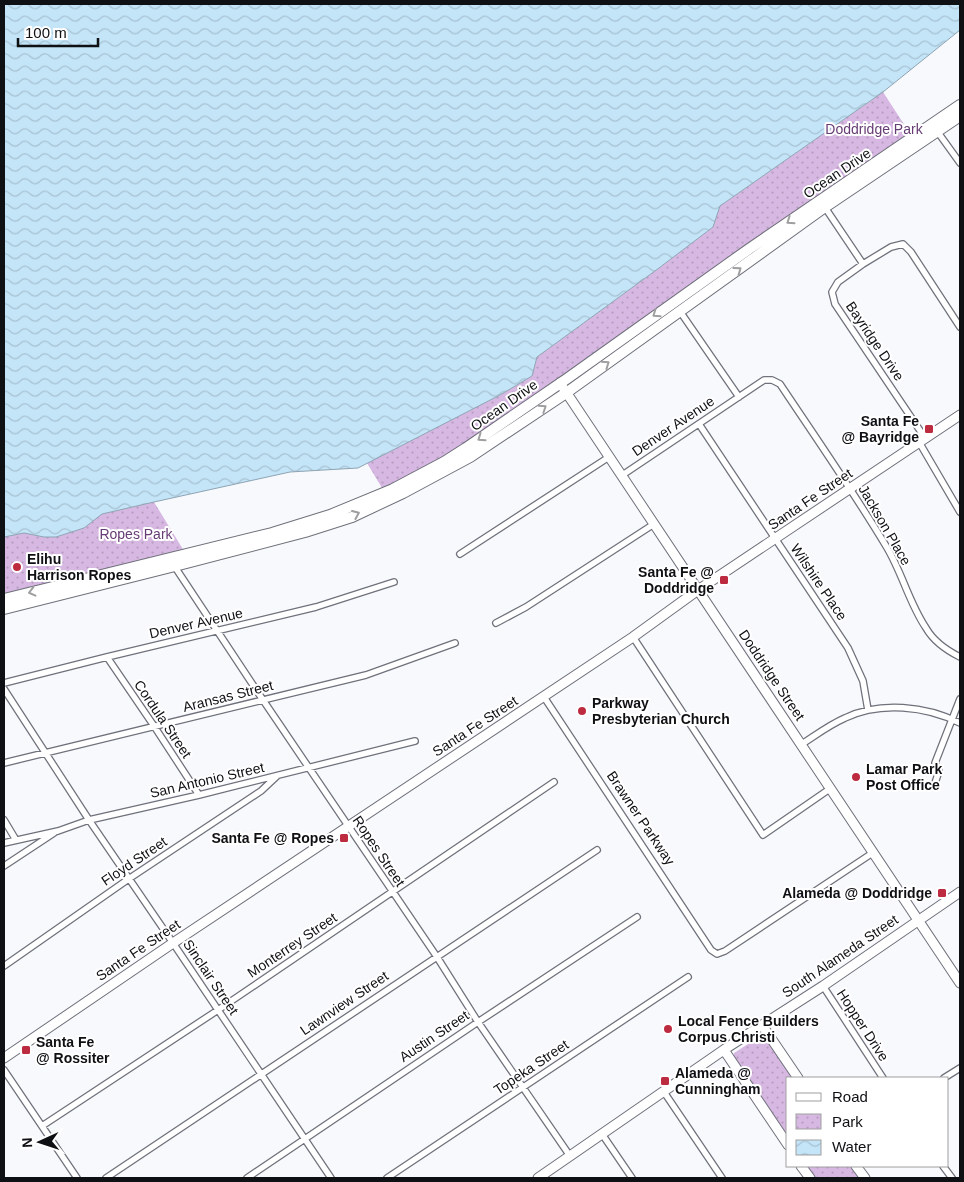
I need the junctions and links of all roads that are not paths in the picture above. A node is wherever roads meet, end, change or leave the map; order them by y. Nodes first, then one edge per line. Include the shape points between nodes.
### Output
1 (960, 105) edge
2 (960, 116) edge
3 (935, 128) junction
4 (960, 163) edge
5 (822, 204) junction
6 (863, 264) junction
7 (718, 278) junction
8 (674, 302) junction
9 (680, 312) junction
10 (960, 327) edge
11 (560, 383) junction
12 (566, 392) junction
13 (739, 397) junction
14 (960, 415) edge
15 (698, 424) junction
16 (922, 440) junction
17 (609, 457) junction
18 (426, 476) junction
19 (621, 476) junction
20 (850, 489) junction
21 (960, 512) edge
22 (654, 524) junction
23 (775, 539) junction
24 (460, 554) dead end
25 (171, 563) junction
26 (394, 582) dead end
27 (61, 590) junction
28 (698, 590) junction
29 (4, 599) edge
30 (4, 608) edge
31 (496, 623) dead end
32 (217, 630) junction
33 (633, 637) junction
34 (455, 643) dead end
35 (106, 657) junction
36 (960, 657) edge
37 (4, 684) edge
38 (4, 689) edge
39 (544, 697) junction
40 (960, 699) edge
41 (263, 700) junction
42 (868, 710) junction
43 (952, 719) junction
44 (960, 723) edge
45 (154, 726) junction
46 (416, 741) dead end
47 (802, 744) junction
48 (45, 752) junction
49 (4, 763) edge
50 (309, 768) junction
51 (277, 776) junction
52 (554, 782) dead end
53 (934, 786) dead end
54 (831, 788) junction
55 (199, 795) junction
56 (4, 820) edge
57 (89, 820) junction
58 (348, 826) junction
59 (58, 831) junction
60 (16, 840) junction
61 (4, 843) edge
62 (597, 850) dead end
63 (874, 852) junction
64 (4, 866) edge
65 (130, 878) junction
66 (392, 892) junction
67 (960, 892) edge
68 (637, 917) dead end
69 (919, 919) junction
70 (173, 943) junction
71 (436, 957) junction
72 (4, 966) edge
73 (688, 977) dead end
74 (960, 983) edge
75 (822, 986) junction
76 (218, 1010) junction
77 (478, 1022) junction
78 (762, 1025) junction
79 (724, 1050) junction
80 (4, 1058) edge
81 (960, 1068) edge
82 (4, 1070) edge
83 (260, 1074) junction
84 (797, 1077) edge
85 (882, 1077) edge
86 (946, 1077) edge
87 (523, 1087) junction
88 (664, 1092) junction
89 (42, 1126) junction
90 (602, 1134) junction
91 (305, 1139) junction
92 (786, 1143) edge
93 (570, 1156) junction
94 (802, 1167) edge
95 (857, 1167) edge
96 (944, 1167) edge
97 (77, 1178) edge
98 (106, 1178) edge
99 (247, 1178) edge
100 (331, 1178) edge
101 (387, 1178) edge
102 (538, 1178) edge
103 (632, 1178) edge
104 (722, 1178) edge
105 (810, 1178) edge
106 (865, 1178) edge
107 (952, 1178) edge

1 - 3 main road, Ocean Drive
2 - 3 main road, Ocean Drive
3 - 4 street
3 - 5 main road, Ocean Drive
5 - 6 street
5 - 7 main road, Ocean Drive
6 - 10 street, Bayridge Drive via 891,247 903,244
6 - 16 street, Bayridge Drive via 838,282 832,292 835,304
7 - 8 main road, Ocean Drive
7 - 9 main road, Ocean Drive
8 - 9 street
8 -> 11 main road, Ocean Drive
12 -> 9 main road, Ocean Drive
9 - 13 street
11 - 12 main road, Doddridge Street
11 -> 18 main road, Ocean Drive
12 - 17 main road, Doddridge Street
18 -> 12 main road, Ocean Drive via 470,457
13 - 15 street, Denver Avenue
13 - 20 street, Jackson Place via 764,380 780,384
14 - 16 main road, Santa Fe Street
15 - 19 street, Denver Avenue
15 - 23 street, Wilshire Place
16 - 20 main road, Santa Fe Street
16 - 21 street, Bayridge Drive
17 - 19 main road, Doddridge Street
17 - 24 street
18 - 25 main road, Ocean Drive via 331,519
19 - 22 main road, Doddridge Street
20 - 23 main road, Santa Fe Street
20 - 36 street, Jackson Place via 887,548 925,628 940,645
22 - 28 main road, Doddridge Street
22 - 31 street via 526,608
23 - 28 main road, Santa Fe Street
23 - 42 street, Wilshire Place via 848,648 863,681
25 - 27 main road, Ocean Drive
25 - 32 street, Ropes Street
26 - 32 street, Denver Avenue via 316,607
27 -> 29 main road, Ocean Drive
27 - 30 main road, Ocean Drive
28 - 33 main road, Santa Fe Street
28 - 47 main road, Doddridge Street
32 - 35 street, Denver Avenue
32 - 41 street, Ropes Street
33 - 39 main road, Santa Fe Street
33 - 54 street via 763,835
34 - 41 street, Aransas Street via 366,674
35 - 37 street, Denver Avenue
35 - 45 street, Cordula Street
38 - 48 street, Sinclair Street
39 - 58 main road, Santa Fe Street
39 - 63 street, Brawner Parkway via 717,954 725,952
40 - 43 street
41 - 45 street, Aransas Street
41 - 50 street, Ropes Street
42 - 43 street via 909,708
42 - 47 street via 846,717
43 - 44 street
43 - 53 street via 935,763 939,771
45 - 48 street, Aransas Street
45 - 55 street, Cordula Street
46 - 50 street, San Antonio Street
47 - 54 main road, Doddridge Street
48 - 49 street, Aransas Street
48 - 57 street, Sinclair Street
50 - 51 street, San Antonio Street
50 - 58 street, Ropes Street
51 - 55 street, San Antonio Street
51 - 65 street, Floyd Street via 261,791
52 - 66 street, Monterrey Street
54 - 63 main road, Doddridge Street
55 - 57 street, San Antonio Street
56 - 60 street
57 - 59 street, San Antonio Street
57 - 65 street, Sinclair Street
58 - 66 street, Ropes Street
58 - 70 main road, Santa Fe Street
59 - 60 street, San Antonio Street
59 - 64 street
60 - 61 street, San Antonio Street
62 - 71 street, Lawnview Street
63 - 69 main road, Doddridge Street
65 - 70 street, Sinclair Street
65 - 72 street, Floyd Street
66 - 71 street, Ropes Street
66 - 76 street, Monterrey Street
67 - 69 main road, South Alameda Street
68 - 77 street, Austin Street
69 - 74 main road, Doddridge Street
69 - 75 main road, South Alameda Street
70 - 76 street, Sinclair Street
70 - 80 main road, Santa Fe Street
71 - 77 street, Ropes Street
71 - 83 street, Lawnview Street
73 - 87 street, Topeka Street
75 - 78 main road, South Alameda Street
75 - 85 street, Hopper Drive
76 - 83 street, Sinclair Street
76 - 89 street, Monterrey Street
77 - 87 street, Ropes Street
77 - 91 street, Austin Street
78 - 79 main road, South Alameda Street
78 - 84 main road
79 - 88 main road, South Alameda Street
79 - 92 main road
81 - 86 street
82 - 89 street
83 - 91 street, Sinclair Street
83 - 98 street, Lawnview Street
87 - 93 street, Ropes Street
87 - 101 street, Topeka Street
88 - 90 main road, South Alameda Street
88 - 104 street
89 - 97 street
90 - 93 main road, South Alameda Street
90 - 103 street
91 - 99 street, Austin Street
91 - 100 street, Sinclair Street
93 - 102 main road, South Alameda Street
94 - 105 main road
95 - 106 main road
96 - 107 street

